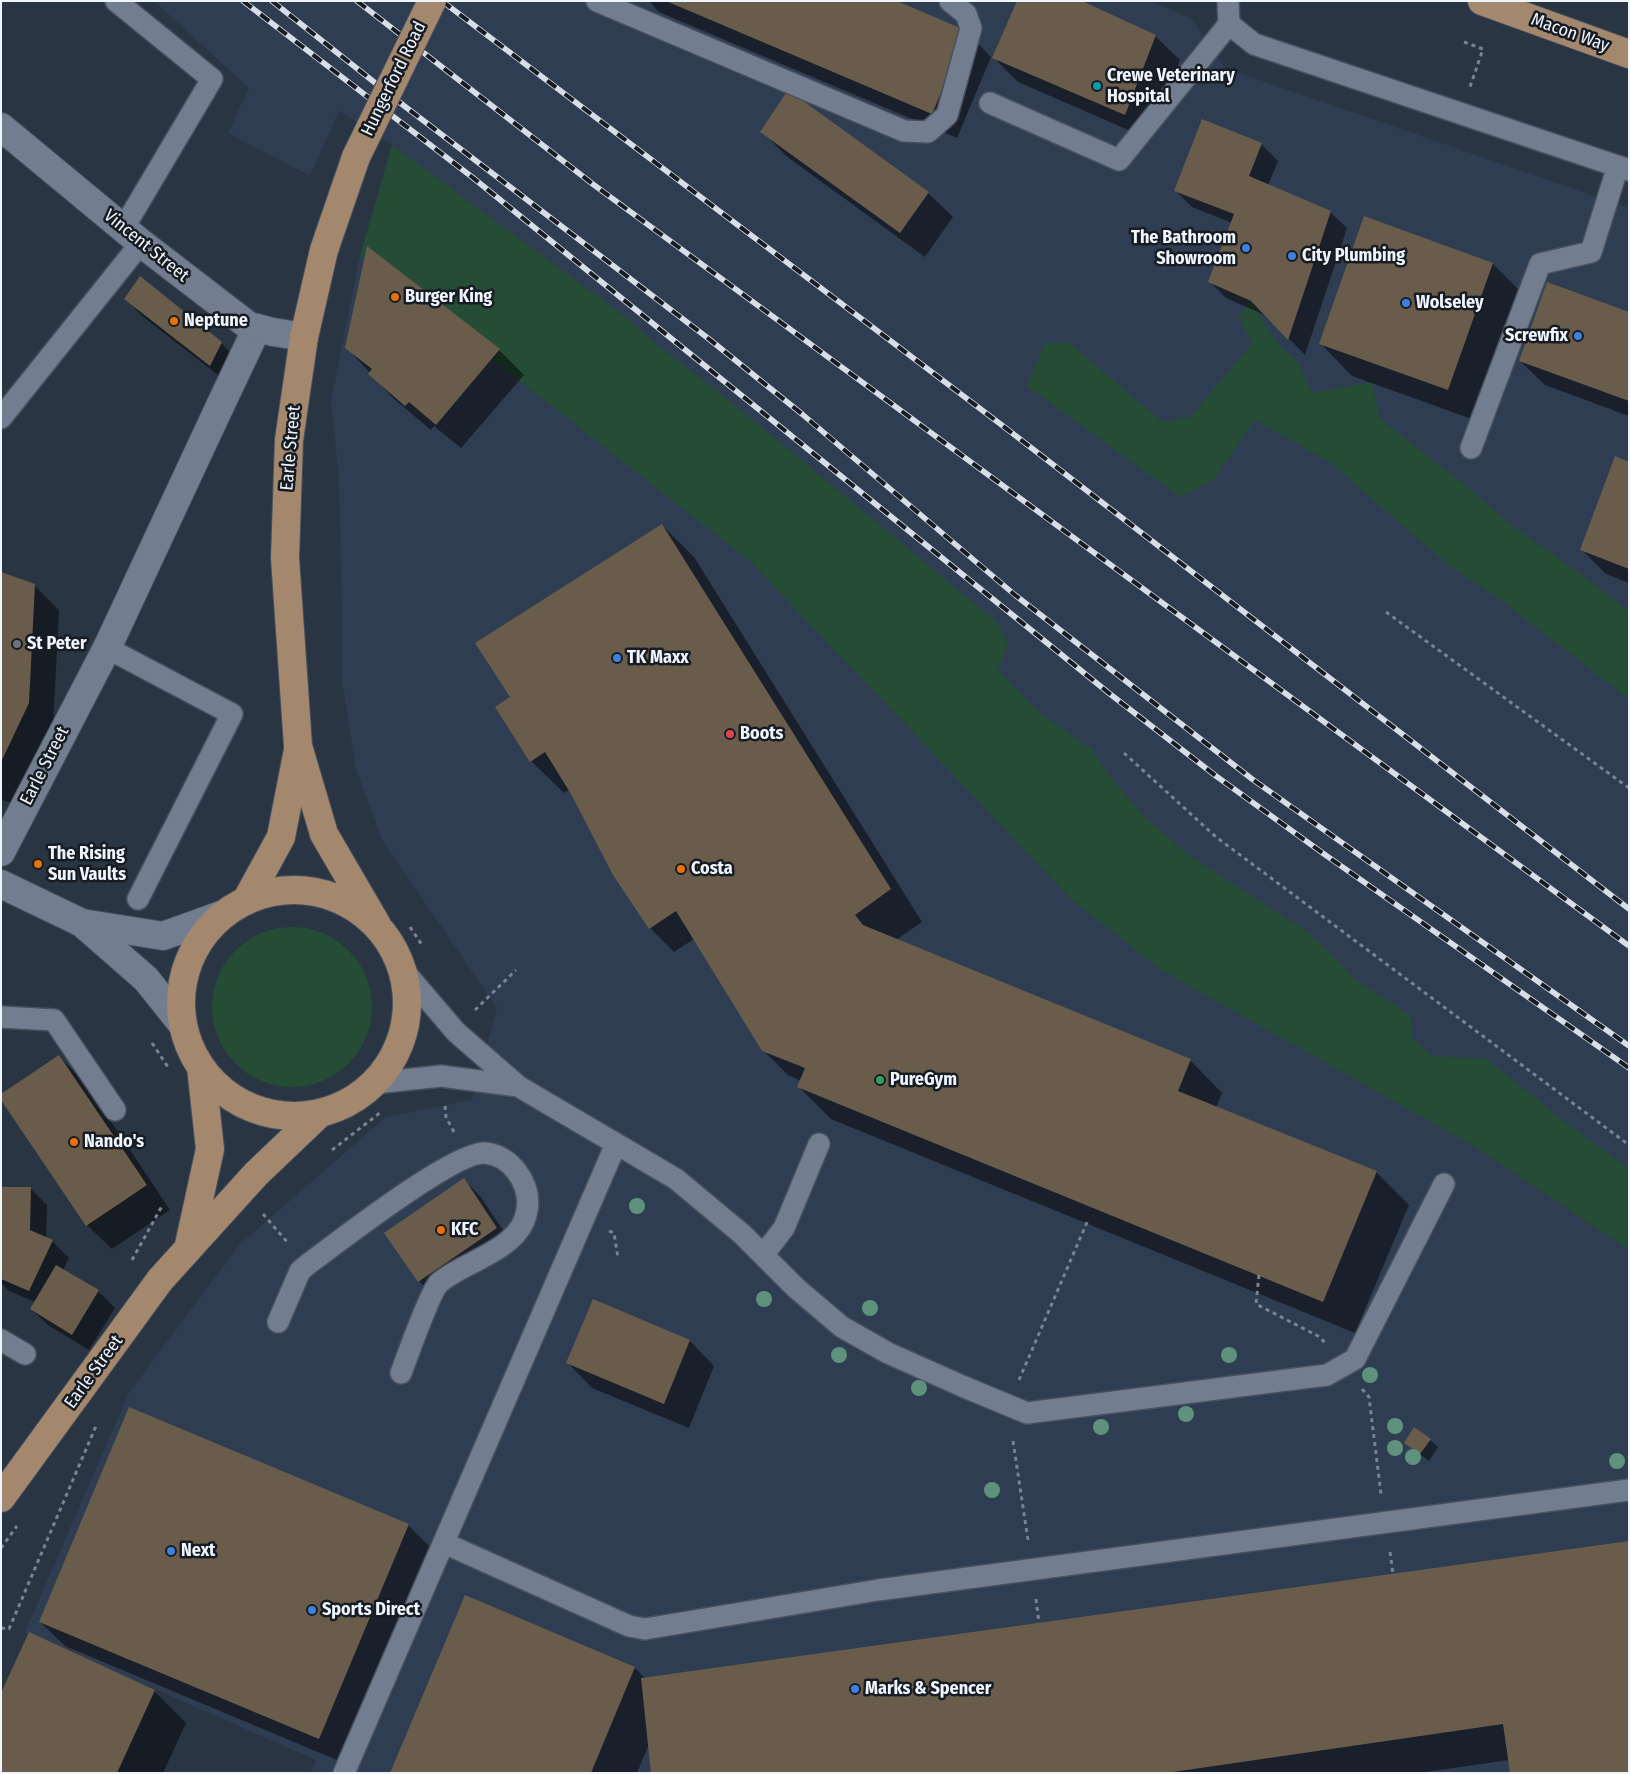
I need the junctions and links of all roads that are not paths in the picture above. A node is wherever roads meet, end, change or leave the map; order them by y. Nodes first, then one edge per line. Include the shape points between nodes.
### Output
1 (116, 1) edge
2 (432, 1) edge
3 (597, 1) edge
4 (950, 1) edge
5 (1228, 1) edge
6 (1482, 1) edge
7 (1230, 24) junction
8 (1629, 54) edge
9 (990, 103) dead end
10 (1, 127) edge
11 (356, 157) joint
12 (1624, 168) edge
13 (132, 236) junction
14 (257, 328) junction
15 (304, 337) junction
16 (1, 418) edge
17 (1471, 448) dead end
18 (106, 648) junction
19 (298, 746) junction
20 (1, 852) edge
21 (1, 884) edge
22 (138, 899) dead end
23 (235, 907) junction
24 (82, 923) junction
25 (377, 925) junction
26 (403, 970) junction
27 (1, 1017) edge
28 (182, 1024) junction
29 (200, 1067) junction
30 (375, 1083) junction
31 (518, 1086) junction
32 (115, 1110) dead end
33 (319, 1114) junction
34 (616, 1144) junction
35 (819, 1144) dead end
36 (1444, 1184) dead end
37 (188, 1246) junction
38 (763, 1255) junction
39 (278, 1322) dead end
40 (1, 1340) edge
41 (25, 1354) dead end
42 (400, 1373) dead end
43 (1629, 1490) edge
44 (1, 1498) edge
45 (444, 1543) junction
46 (344, 1773) edge

1 - 13 lane via 212,80
2 - 11 main road, Hungerford Road, bridge
3 - 4 lane via 904,132 928,132 947,115 971,28 966,14
5 - 7 lane
6 - 8 main road, Macon Way
7 - 9 lane via 1119,160
7 - 12 lane via 1254,44
10 - 13 street, Vincent Street
11 - 15 main road, Earle Street via 324,250
12 - 17 lane via 1591,252 1540,264
13 - 14 street, Vincent Street via 248,326
13 - 16 lane
14 - 15 street, Vincent Street
14 - 18 street, Earle Street
15 - 19 main road, Earle Street via 289,440 285,558
18 - 20 street, Earle Street
18 - 22 lane via 232,714
19 - 23 main road, Earle Street via 281,837
19 - 25 main road, Earle Street via 324,834
21 - 24 street
23 - 24 street via 162,936
23 - 25 main road via 280,891 315,892 348,904
23 - 28 main road, Earle Street via 203,936 188,963 181,993
24 - 28 street via 146,978
25 - 26 main road
26 - 30 main road via 408,1000 404,1030 394,1059
26 - 31 lane via 463,1023
27 - 32 lane via 54,1020
28 - 29 main road, Earle Street
29 - 33 main road via 223,1092 252,1109 285,1116
29 - 37 main road, Earle Street via 210,1148
30 - 31 lane via 441,1076
30 - 33 main road via 349,1103
31 - 34 lane
33 - 37 main road, Earle Street
34 - 38 lane via 676,1179
34 - 45 lane
35 - 38 lane via 784,1228
36 - 38 lane via 1355,1359 1327,1375 1026,1413 888,1354 842,1327
37 - 44 main road, Earle Street
39 - 42 lane via 300,1272 307,1265 415,1186 469,1156 485,1153 505,1160 526,1185 528,1202 523,1223 503,1246 438,1284
40 - 41 lane
43 - 45 lane via 878,1590 645,1629 621,1622
45 - 46 lane

